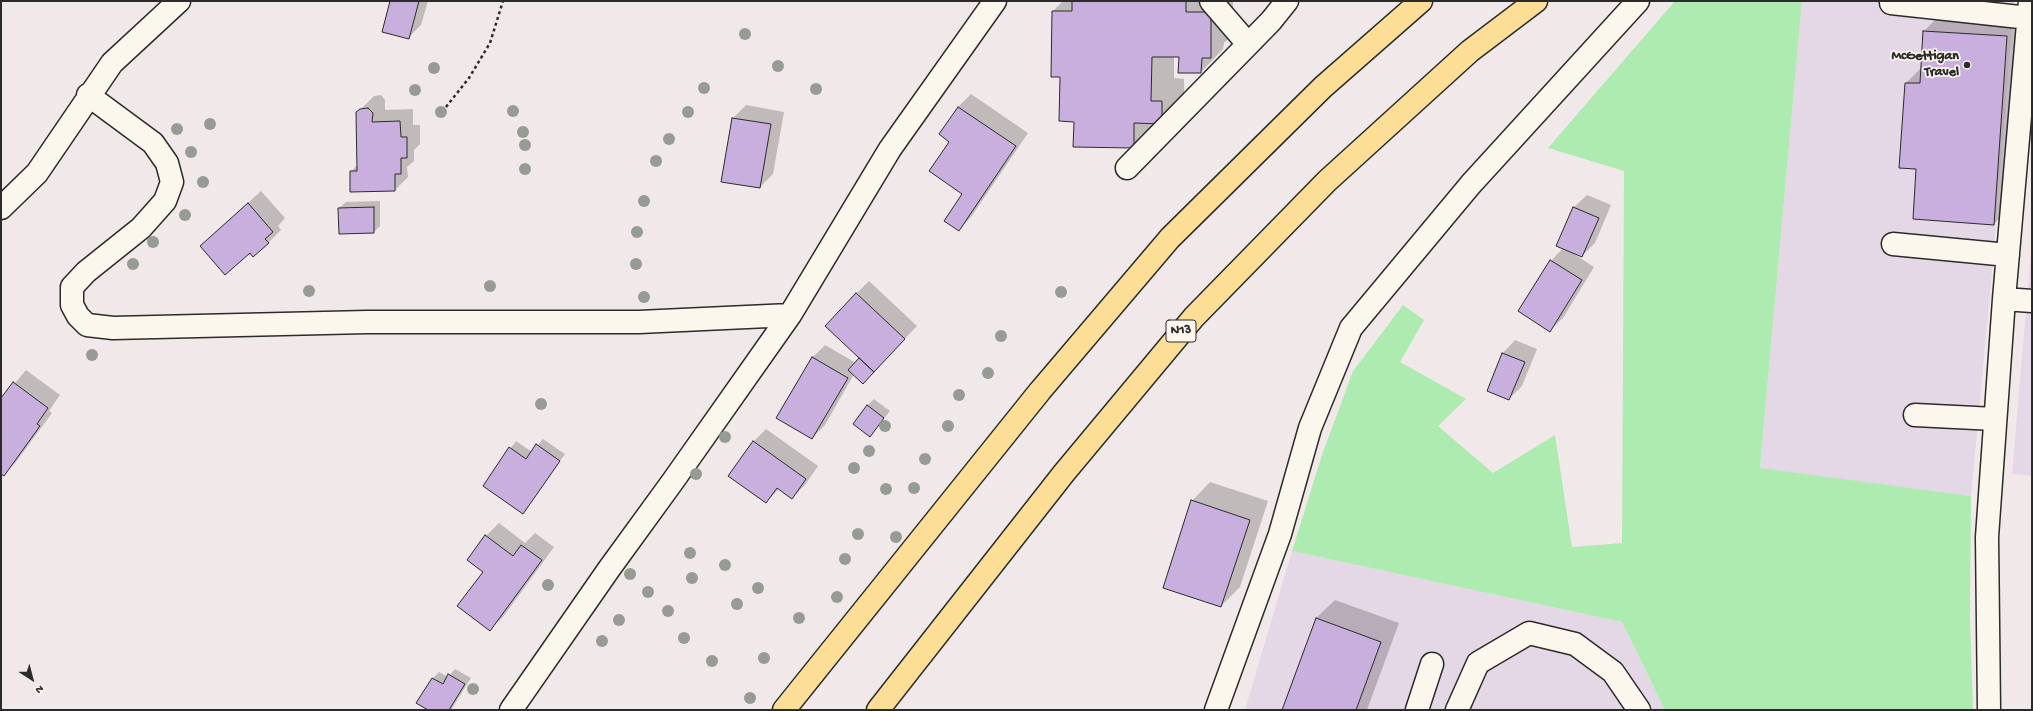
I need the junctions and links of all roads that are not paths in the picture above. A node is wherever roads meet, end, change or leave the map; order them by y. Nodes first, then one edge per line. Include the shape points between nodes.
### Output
1 (178, 1) edge
2 (995, 1) edge
3 (1212, 1) edge
4 (1288, 1) edge
5 (1421, 1) edge
6 (1536, 1) edge
7 (1638, 1) edge
8 (1891, 3) dead end
9 (2030, 9) edge
10 (1248, 44) junction
11 (88, 95) junction
12 (1127, 168) dead end
13 (2023, 192) edge
14 (1, 208) edge
15 (1893, 244) dead end
16 (2008, 255) junction
17 (2004, 299) junction
18 (2032, 301) edge
19 (790, 315) junction
20 (1915, 415) dead end
21 (1995, 419) junction
22 (1432, 664) dead end
23 (511, 710) edge
24 (784, 710) edge
25 (878, 710) edge
26 (1216, 710) edge
27 (1418, 710) edge
28 (1457, 710) edge
29 (1639, 710) edge
30 (1989, 710) edge

1 - 11 street via 112,63
2 - 19 street via 890,149
3 - 10 street
4 - 10 street
5 - 24 highway via 1323,87 1170,238 1040,391
6 - 25 highway, N13 via 1470,51 1327,181 1194,316 1064,473
7 - 26 street via 1471,184 1351,328 1310,428 1280,534
8 - 9 street
9 - 13 street
10 - 12 street
11 - 14 street via 37,173
11 - 19 street via 153,143 167,163 172,182 165,201 141,228 86,272 72,287 72,305 87,325 113,328 367,322 639,322
13 - 16 street
15 - 16 street
16 - 17 street
17 - 18 street
17 - 21 street
19 - 23 street
20 - 21 street
21 - 30 street via 1987,537
22 - 27 street
28 - 29 street via 1478,663 1529,633 1575,644 1613,672

